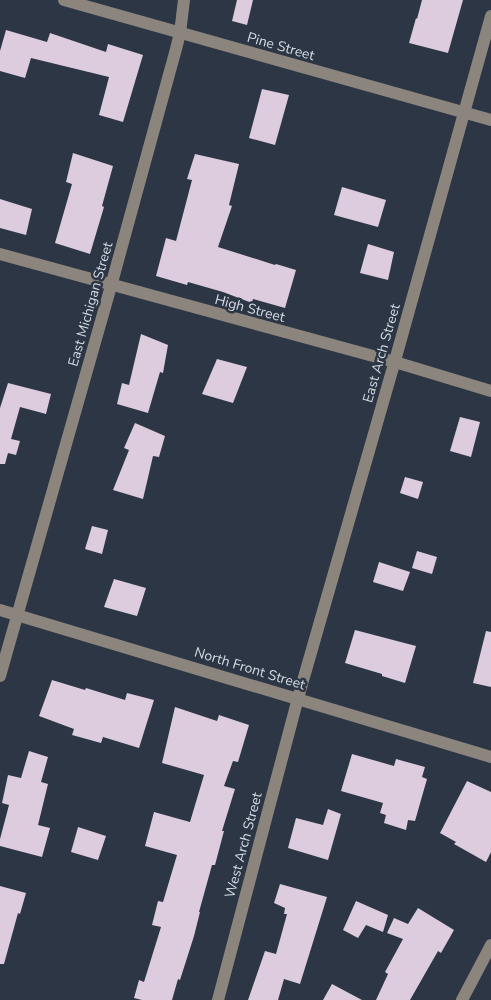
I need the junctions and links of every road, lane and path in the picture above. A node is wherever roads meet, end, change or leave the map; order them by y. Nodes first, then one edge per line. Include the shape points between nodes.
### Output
1 (64, 0) edge
2 (184, 0) edge
3 (491, 16) edge
4 (180, 33) junction
5 (464, 112) junction
6 (491, 120) edge
7 (0, 254) edge
8 (111, 286) junction
9 (395, 362) junction
10 (491, 391) edge
11 (0, 610) edge
12 (17, 615) junction
13 (0, 676) edge
14 (298, 698) junction
15 (491, 757) edge
16 (491, 945) edge
17 (218, 1000) edge
18 (462, 1000) edge

1 - 4 street, Pine Street
2 - 4 street, East Michigan Street
3 - 5 street, East Arch Street
4 - 5 street, Pine Street
4 - 8 street, East Michigan Street
5 - 6 street, Pine Street
5 - 9 street, East Arch Street
7 - 8 street, High Street
8 - 9 street, High Street
8 - 12 street, East Michigan Street
9 - 10 street, High Street
9 - 14 street, East Arch Street
11 - 12 street, North Front Street
12 - 13 street, East Michigan Street
12 - 14 street, North Front Street
14 - 15 street, North Front Street
14 - 17 street, West Arch Street
16 - 18 street

